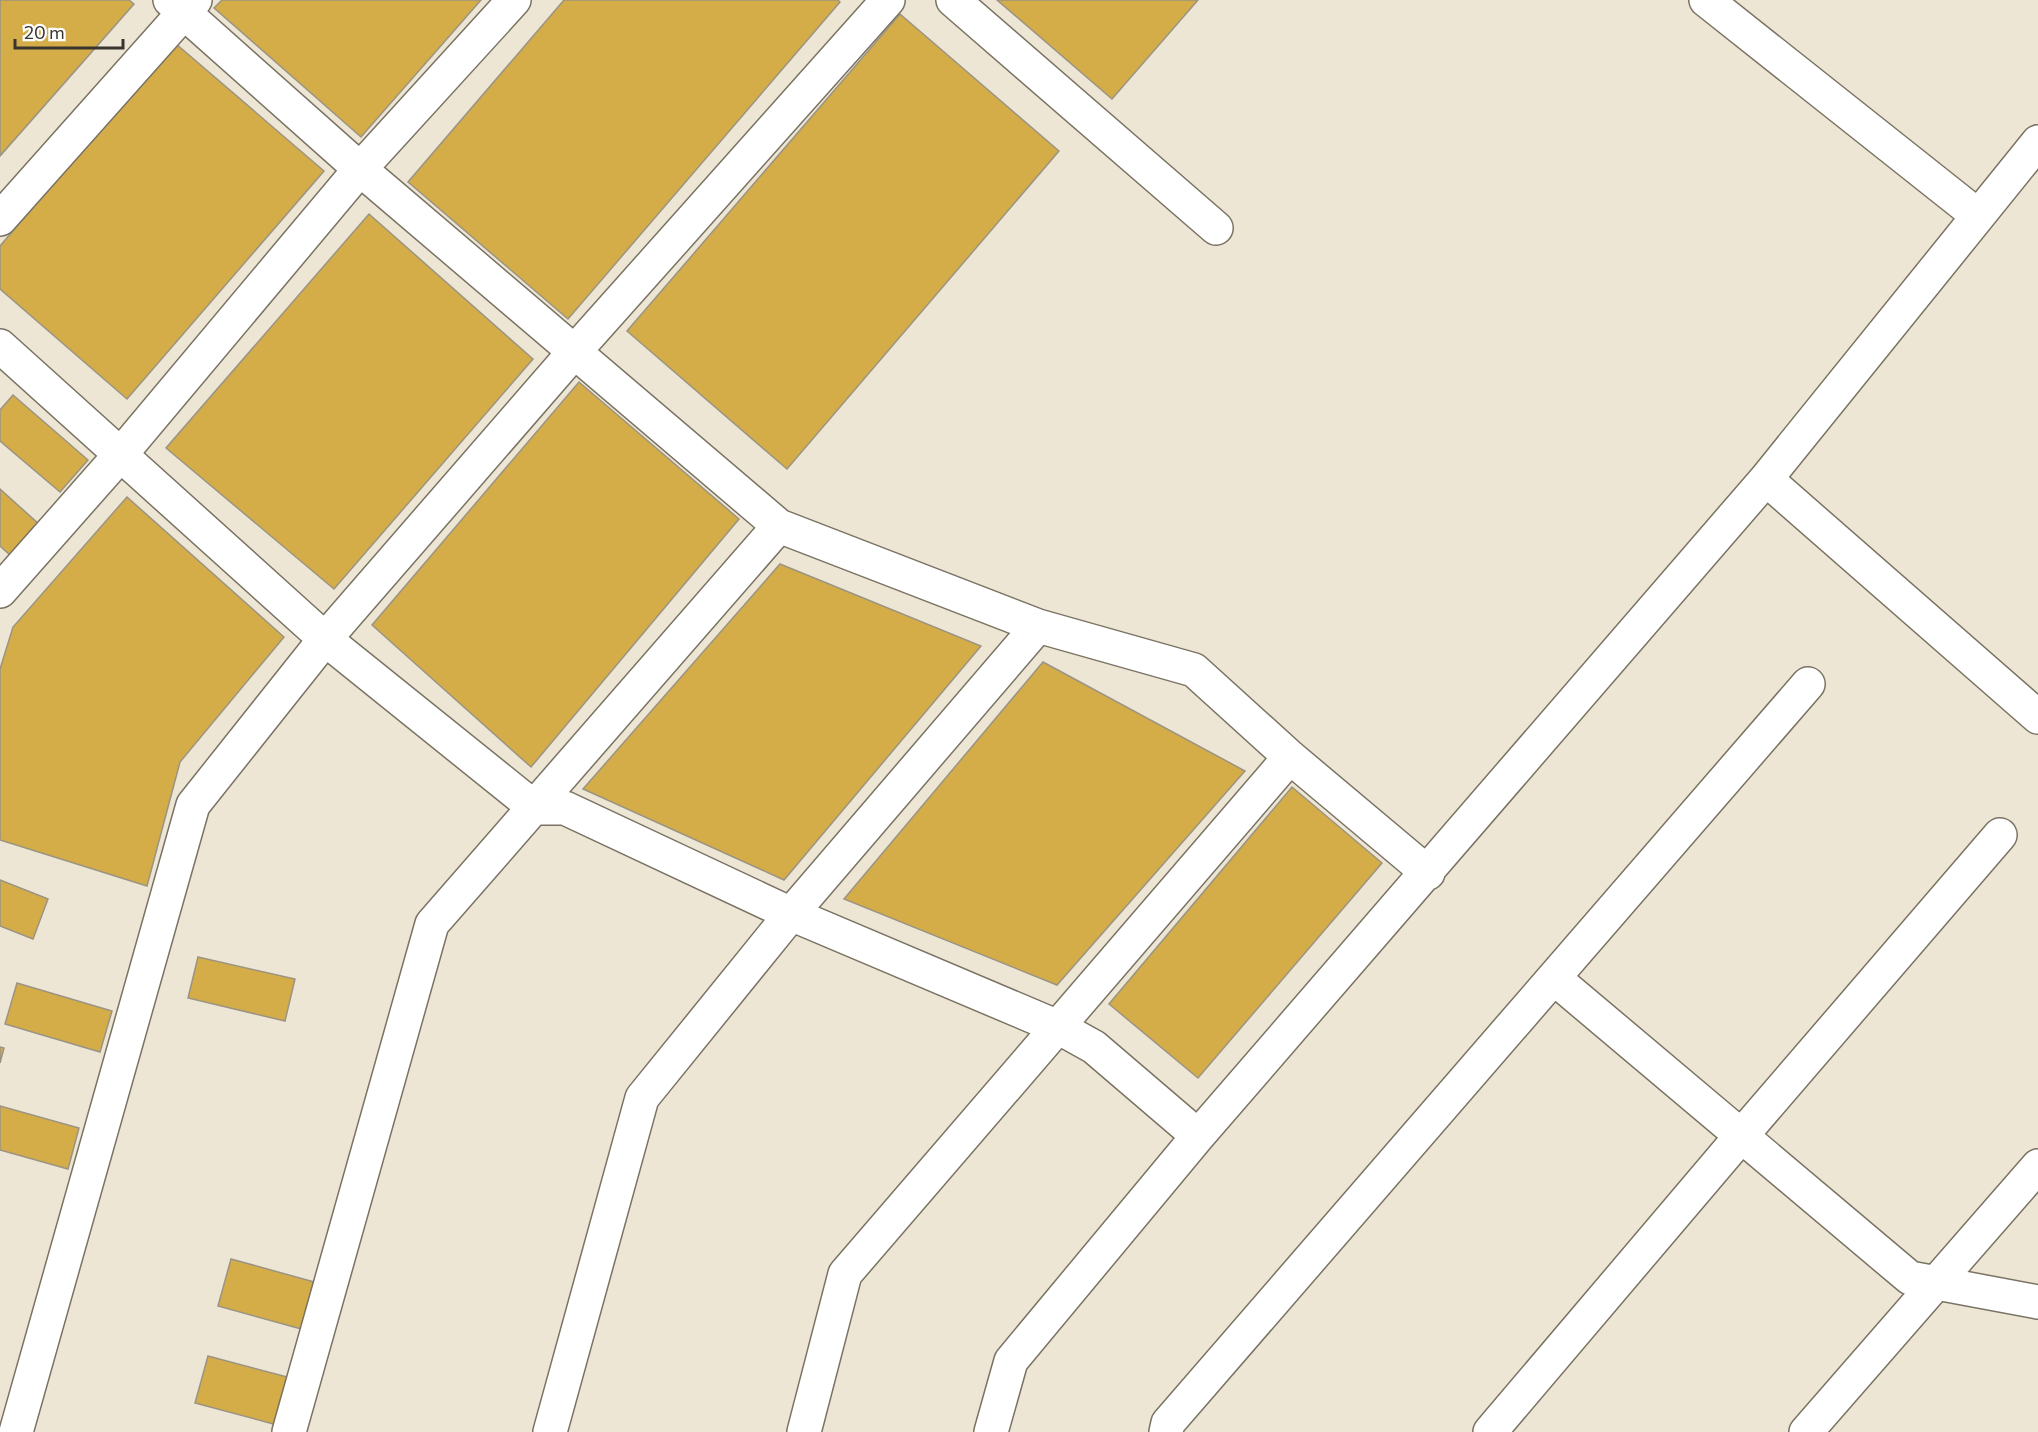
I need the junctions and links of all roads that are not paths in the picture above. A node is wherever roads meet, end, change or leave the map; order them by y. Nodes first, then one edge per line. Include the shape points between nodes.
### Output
1 (514, 0) edge
2 (953, 0) edge
3 (183, 4) edge
4 (877, 4) edge
5 (1722, 5) edge
6 (2038, 142) edge
7 (360, 169) junction
8 (1977, 215) junction
9 (0, 219) edge
10 (1216, 228) dead end
11 (0, 346) edge
12 (575, 351) junction
13 (122, 454) junction
14 (1766, 479) junction
15 (779, 526) junction
16 (0, 591) edge
17 (1038, 626) junction
18 (325, 639) junction
19 (1808, 684) dead end
20 (2038, 717) edge
21 (1290, 757) junction
22 (535, 808) junction
23 (2001, 835) dead end
24 (1428, 873) junction
25 (791, 914) junction
26 (1554, 978) junction
27 (1058, 1027) junction
28 (1742, 1135) junction
29 (1198, 1136) junction
30 (2038, 1166) edge
31 (1936, 1282) junction
32 (2038, 1302) edge
33 (16, 1432) edge
34 (289, 1432) edge
35 (550, 1432) edge
36 (804, 1432) edge
37 (991, 1432) edge
38 (1166, 1432) edge
39 (1490, 1432) edge
40 (1806, 1432) edge

1 - 7 street
2 - 10 street
3 - 7 street
3 - 9 street
4 - 12 street
5 - 8 street
6 - 8 street
7 - 12 street
7 - 13 street
8 - 14 street
11 - 13 street
12 - 15 street
12 - 18 street
13 - 16 street
13 - 18 street
14 - 20 street
14 - 24 street
15 - 17 street
15 - 22 street
17 - 21 street via 1194,670
17 - 25 street
18 - 22 street
18 - 33 street via 194,805
19 - 26 street
21 - 24 street
21 - 27 street
22 - 25 street via 565,808
22 - 34 street via 432,924
23 - 28 street
24 - 29 street
25 - 27 street
25 - 35 street via 642,1098
26 - 28 street
26 - 38 street via 1168,1423
27 - 29 street via 1094,1047
27 - 36 street via 845,1274
28 - 31 street via 1910,1278
28 - 39 street
29 - 37 street via 1011,1361
30 - 31 street
31 - 32 street
31 - 40 street

